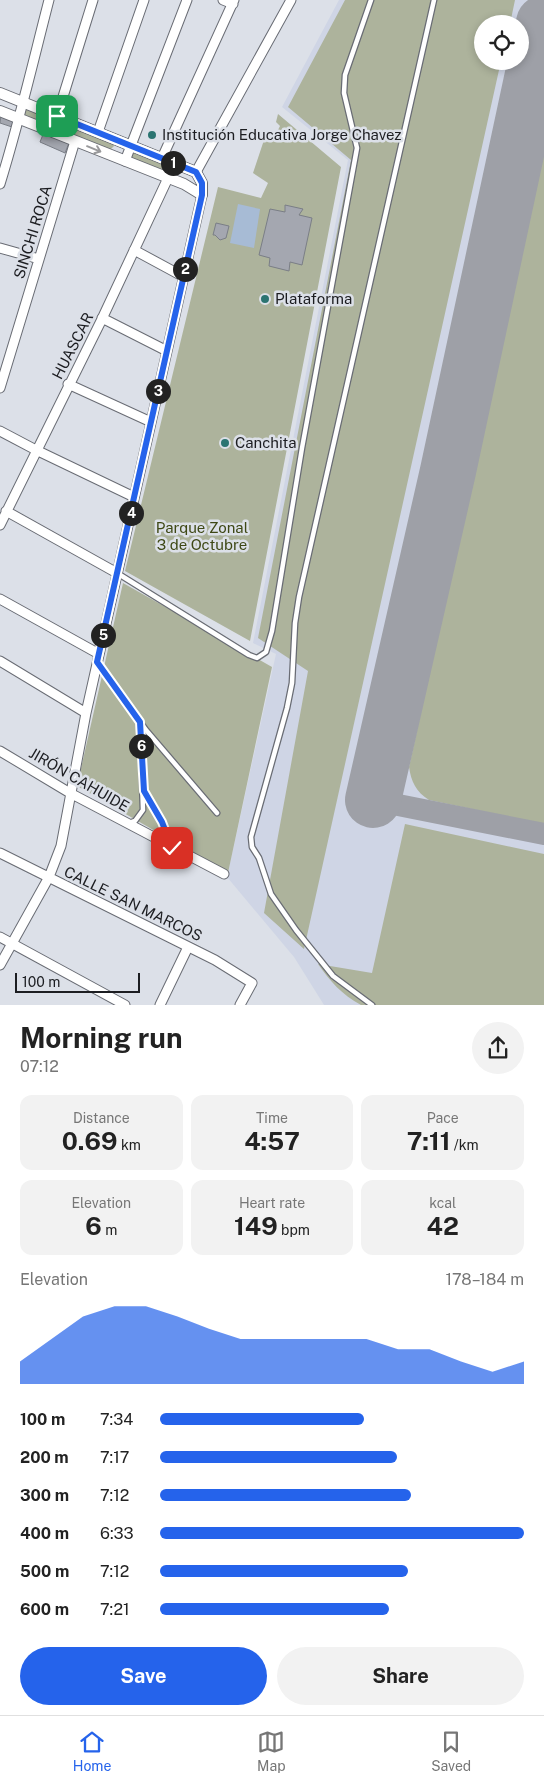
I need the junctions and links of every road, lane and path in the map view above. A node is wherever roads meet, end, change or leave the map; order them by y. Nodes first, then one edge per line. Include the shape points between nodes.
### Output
1 (49, 0) edge
2 (93, 0) edge
3 (144, 0) edge
4 (186, 0) edge
5 (223, 0) edge
6 (291, 0) edge
7 (371, 0) edge
8 (434, 0) edge
9 (234, 2) edge
10 (0, 93) edge
11 (22, 101) junction
12 (0, 111) edge
13 (57, 116) junction
14 (20, 119) junction
15 (98, 132) junction
16 (75, 141) junction
17 (131, 146) junction
18 (162, 158) junction
19 (125, 161) junction
20 (196, 172) junction
21 (168, 178) junction
22 (0, 184) edge
23 (202, 195) junction
24 (0, 248) edge
25 (134, 250) junction
26 (38, 259) junction
27 (184, 277) junction
28 (102, 318) junction
29 (167, 351) junction
30 (68, 384) junction
31 (0, 388) edge
32 (151, 422) junction
33 (0, 431) edge
34 (36, 450) junction
35 (134, 497) junction
36 (6, 511) junction
37 (0, 525) edge
38 (117, 574) junction
39 (0, 598) edge
40 (98, 658) junction
41 (0, 662) edge
42 (86, 713) junction
43 (140, 722) junction
44 (0, 751) edge
45 (144, 791) junction
46 (70, 793) junction
47 (217, 813) dead end
48 (127, 824) junction
49 (172, 848) junction
50 (0, 853) edge
51 (224, 874) dead end
52 (48, 877) junction
53 (0, 937) edge
54 (12, 944) junction
55 (188, 947) junction
56 (0, 966) edge
57 (125, 1005) edge
58 (160, 1005) edge
59 (240, 1005) edge
60 (372, 1005) edge

1 - 11 street
2 - 13 street
3 - 15 street
4 - 17 street
5 - 9 street
6 - 20 street
7 - 38 lane via 345,75 344,94 357,148 268,649 257,658 249,655
8 - 60 lane via 299,597 294,674 287,708 251,837 271,894 296,930 333,976
9 - 18 street
10 - 11 street
11 - 13 street
11 - 14 street
12 - 14 street
13 - 15 street
14 - 16 street
14 - 22 street
15 - 17 street
16 -> 19 street
16 - 26 street, SINCHI ROCA
17 - 18 street
17 - 19 street
18 - 20 street
19 - 21 street
20 - 23 street via 202,183
21 - 23 street
21 - 25 street, HUASCAR
23 - 27 street
24 - 26 street
25 - 27 street
25 - 28 street, HUASCAR
26 - 31 street, SINCHI ROCA
27 - 29 street
28 - 29 street
28 - 30 street, HUASCAR
29 - 32 street
30 - 32 street
30 - 34 street, HUASCAR
32 - 35 street
33 - 34 street
34 - 35 street
34 - 36 street, HUASCAR
35 - 38 street
36 - 37 street, HUASCAR
36 - 38 street
38 - 40 street
39 - 40 street
40 - 42 street
40 - 43 lane
41 - 42 street
42 - 46 street
43 - 45 lane
43 - 47 lane
44 - 46 street, JIRÓN CAHUIDE
45 - 48 lane via 140,816
45 - 49 lane
46 - 48 street, JIRÓN CAHUIDE
46 - 52 street via 61,846
48 - 49 street, JIRÓN CAHUIDE
49 - 51 street, JIRÓN CAHUIDE
50 - 52 street, CALLE SAN MARCOS
52 - 54 street
52 - 55 street, CALLE SAN MARCOS
53 - 54 street
54 - 56 street
54 - 57 street
55 - 58 street
55 - 59 street, CALLE SAN MARCOS via 252,983

